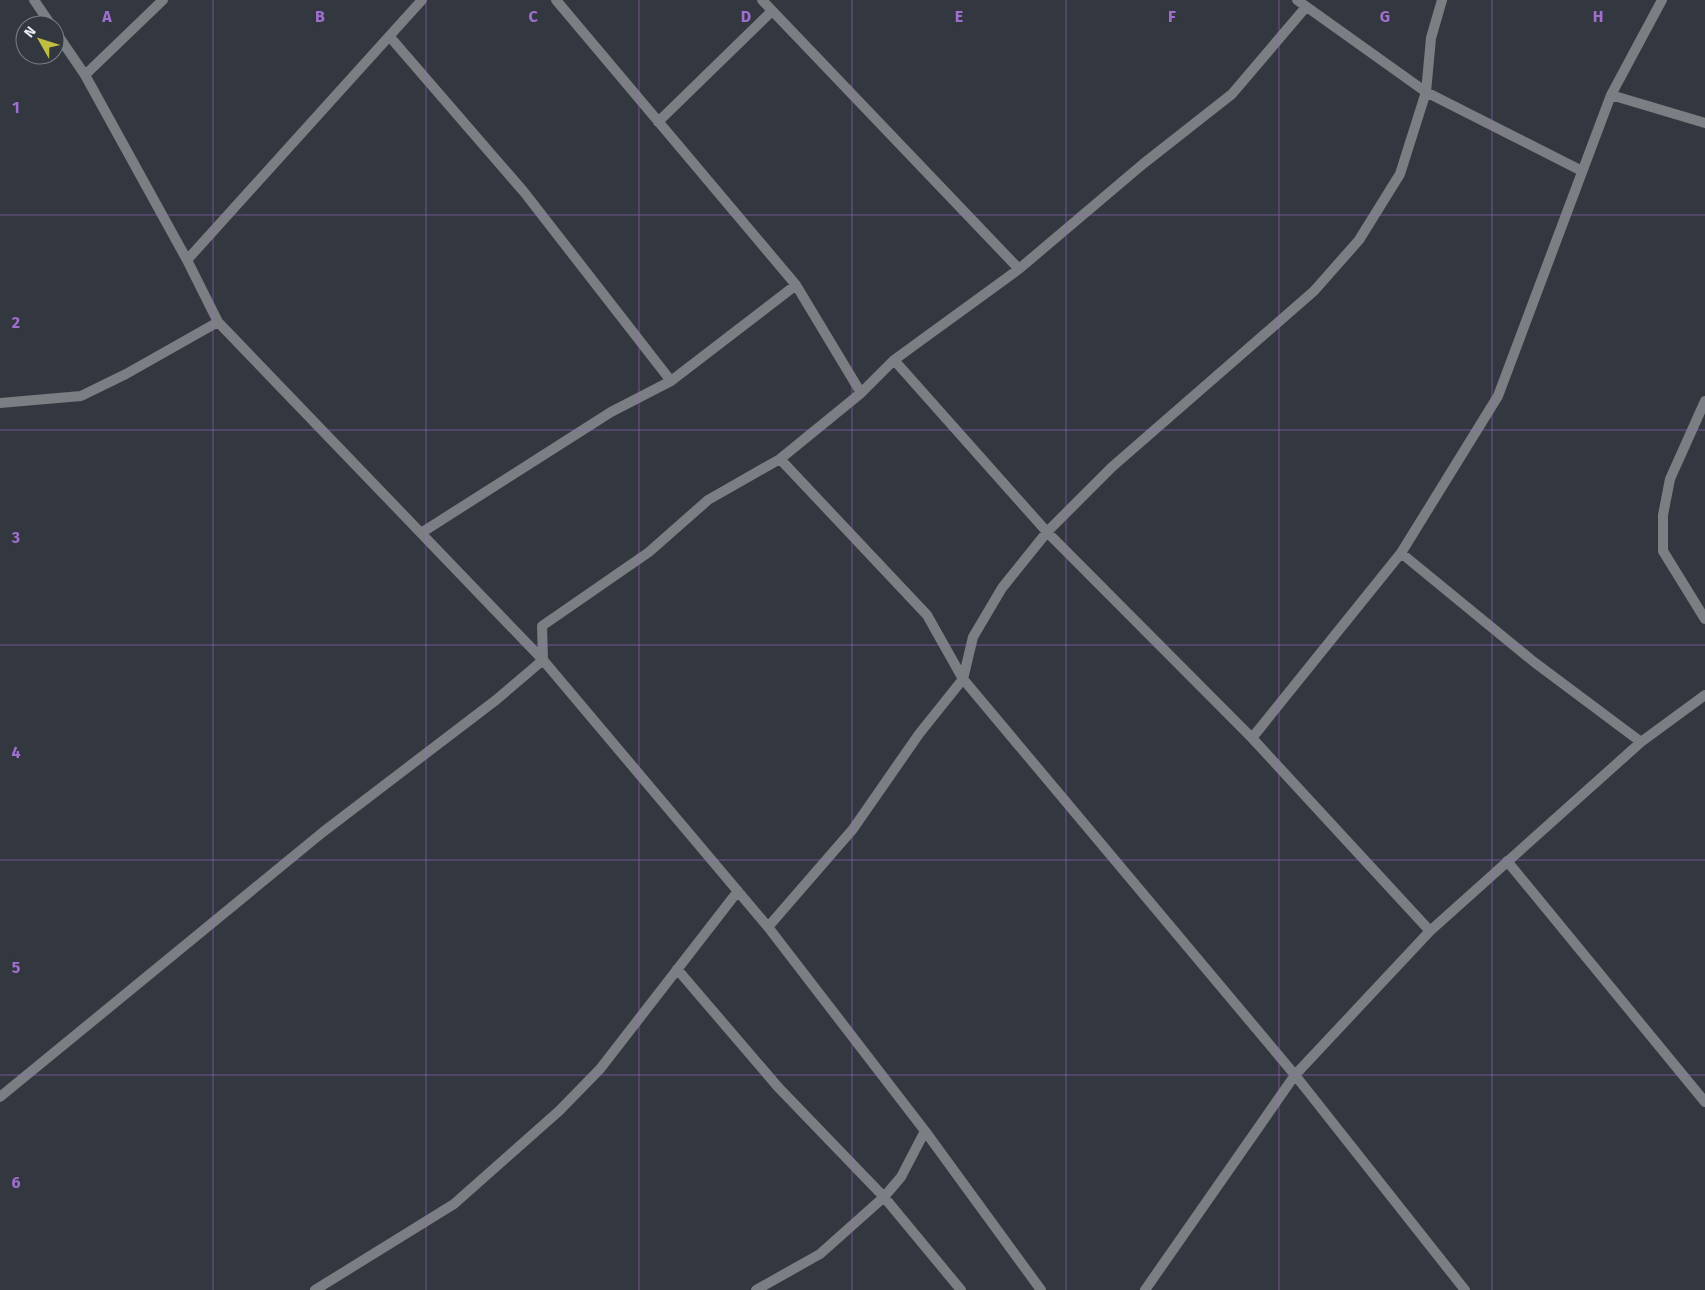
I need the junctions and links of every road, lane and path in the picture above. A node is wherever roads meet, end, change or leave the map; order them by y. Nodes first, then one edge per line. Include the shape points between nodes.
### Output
1 (34, 0) edge
2 (163, 0) edge
3 (422, 0) edge
4 (556, 0) edge
5 (762, 0) edge
6 (1297, 0) edge
7 (1442, 0) edge
8 (1662, 0) edge
9 (1306, 7) junction
10 (772, 11) junction
11 (44, 15) edge
12 (390, 37) junction
13 (65, 45) edge
14 (86, 75) junction
15 (1426, 92) junction
16 (1610, 96) junction
17 (658, 122) junction
18 (1705, 123) edge
19 (1582, 171) junction
20 (187, 260) junction
21 (1019, 269) junction
22 (796, 285) junction
23 (218, 322) junction
24 (894, 360) junction
25 (671, 381) junction
26 (861, 393) junction
27 (1705, 401) edge
28 (0, 403) edge
29 (780, 459) junction
30 (1047, 532) junction
31 (421, 533) junction
32 (1401, 554) junction
33 (1705, 619) edge
34 (543, 660) junction
35 (963, 678) junction
36 (1705, 695) edge
37 (1252, 738) junction
38 (1641, 742) junction
39 (1507, 861) junction
40 (738, 891) junction
41 (768, 927) junction
42 (1430, 930) junction
43 (677, 970) junction
44 (1295, 1075) junction
45 (0, 1097) edge
46 (1705, 1102) edge
47 (925, 1131) junction
48 (884, 1197) junction
49 (315, 1290) edge
50 (756, 1290) edge
51 (961, 1290) edge
52 (1041, 1290) edge
53 (1144, 1290) edge
54 (1465, 1290) edge

1 - 11 street
2 - 14 street
3 - 12 street
4 - 17 street
5 - 10 street
6 - 9 street
7 - 15 street via 1431,38
8 - 16 street
9 - 15 street
9 - 21 street via 1232,94
10 - 17 street
10 - 21 street
12 - 20 street
12 - 25 street via 524,192
13 - 14 street
14 - 20 street
15 - 19 street
15 - 30 street via 1400,174 1359,240 1314,291 1112,467
16 - 18 street
16 - 19 street
17 - 22 street
19 - 32 street via 1498,396
20 - 23 street
21 - 24 street
22 - 25 street
22 - 26 street
23 - 28 street via 81,396
23 - 31 street
24 - 26 street
24 - 30 street
25 - 31 street via 612,412
26 - 29 street
27 - 33 street via 1670,479 1663,524 1664,551
29 - 34 street via 708,500 649,552 542,626
29 - 35 street via 927,615
30 - 35 street via 1002,588 973,637
30 - 37 street
31 - 34 street
32 - 37 street
32 - 38 street via 1534,662
34 - 40 street
34 - 45 street via 324,832
35 - 41 street via 919,734 853,829
35 - 44 street
36 - 38 street
37 - 42 street
38 - 39 street
39 - 42 street
39 - 46 street
40 - 41 street
40 - 43 street
41 - 47 street
42 - 44 street
43 - 48 street via 778,1086
43 - 49 street via 600,1069 558,1112 454,1204
44 - 53 street
44 - 54 street
47 - 48 street via 901,1177
47 - 52 street
48 - 50 street via 820,1254
48 - 51 street

